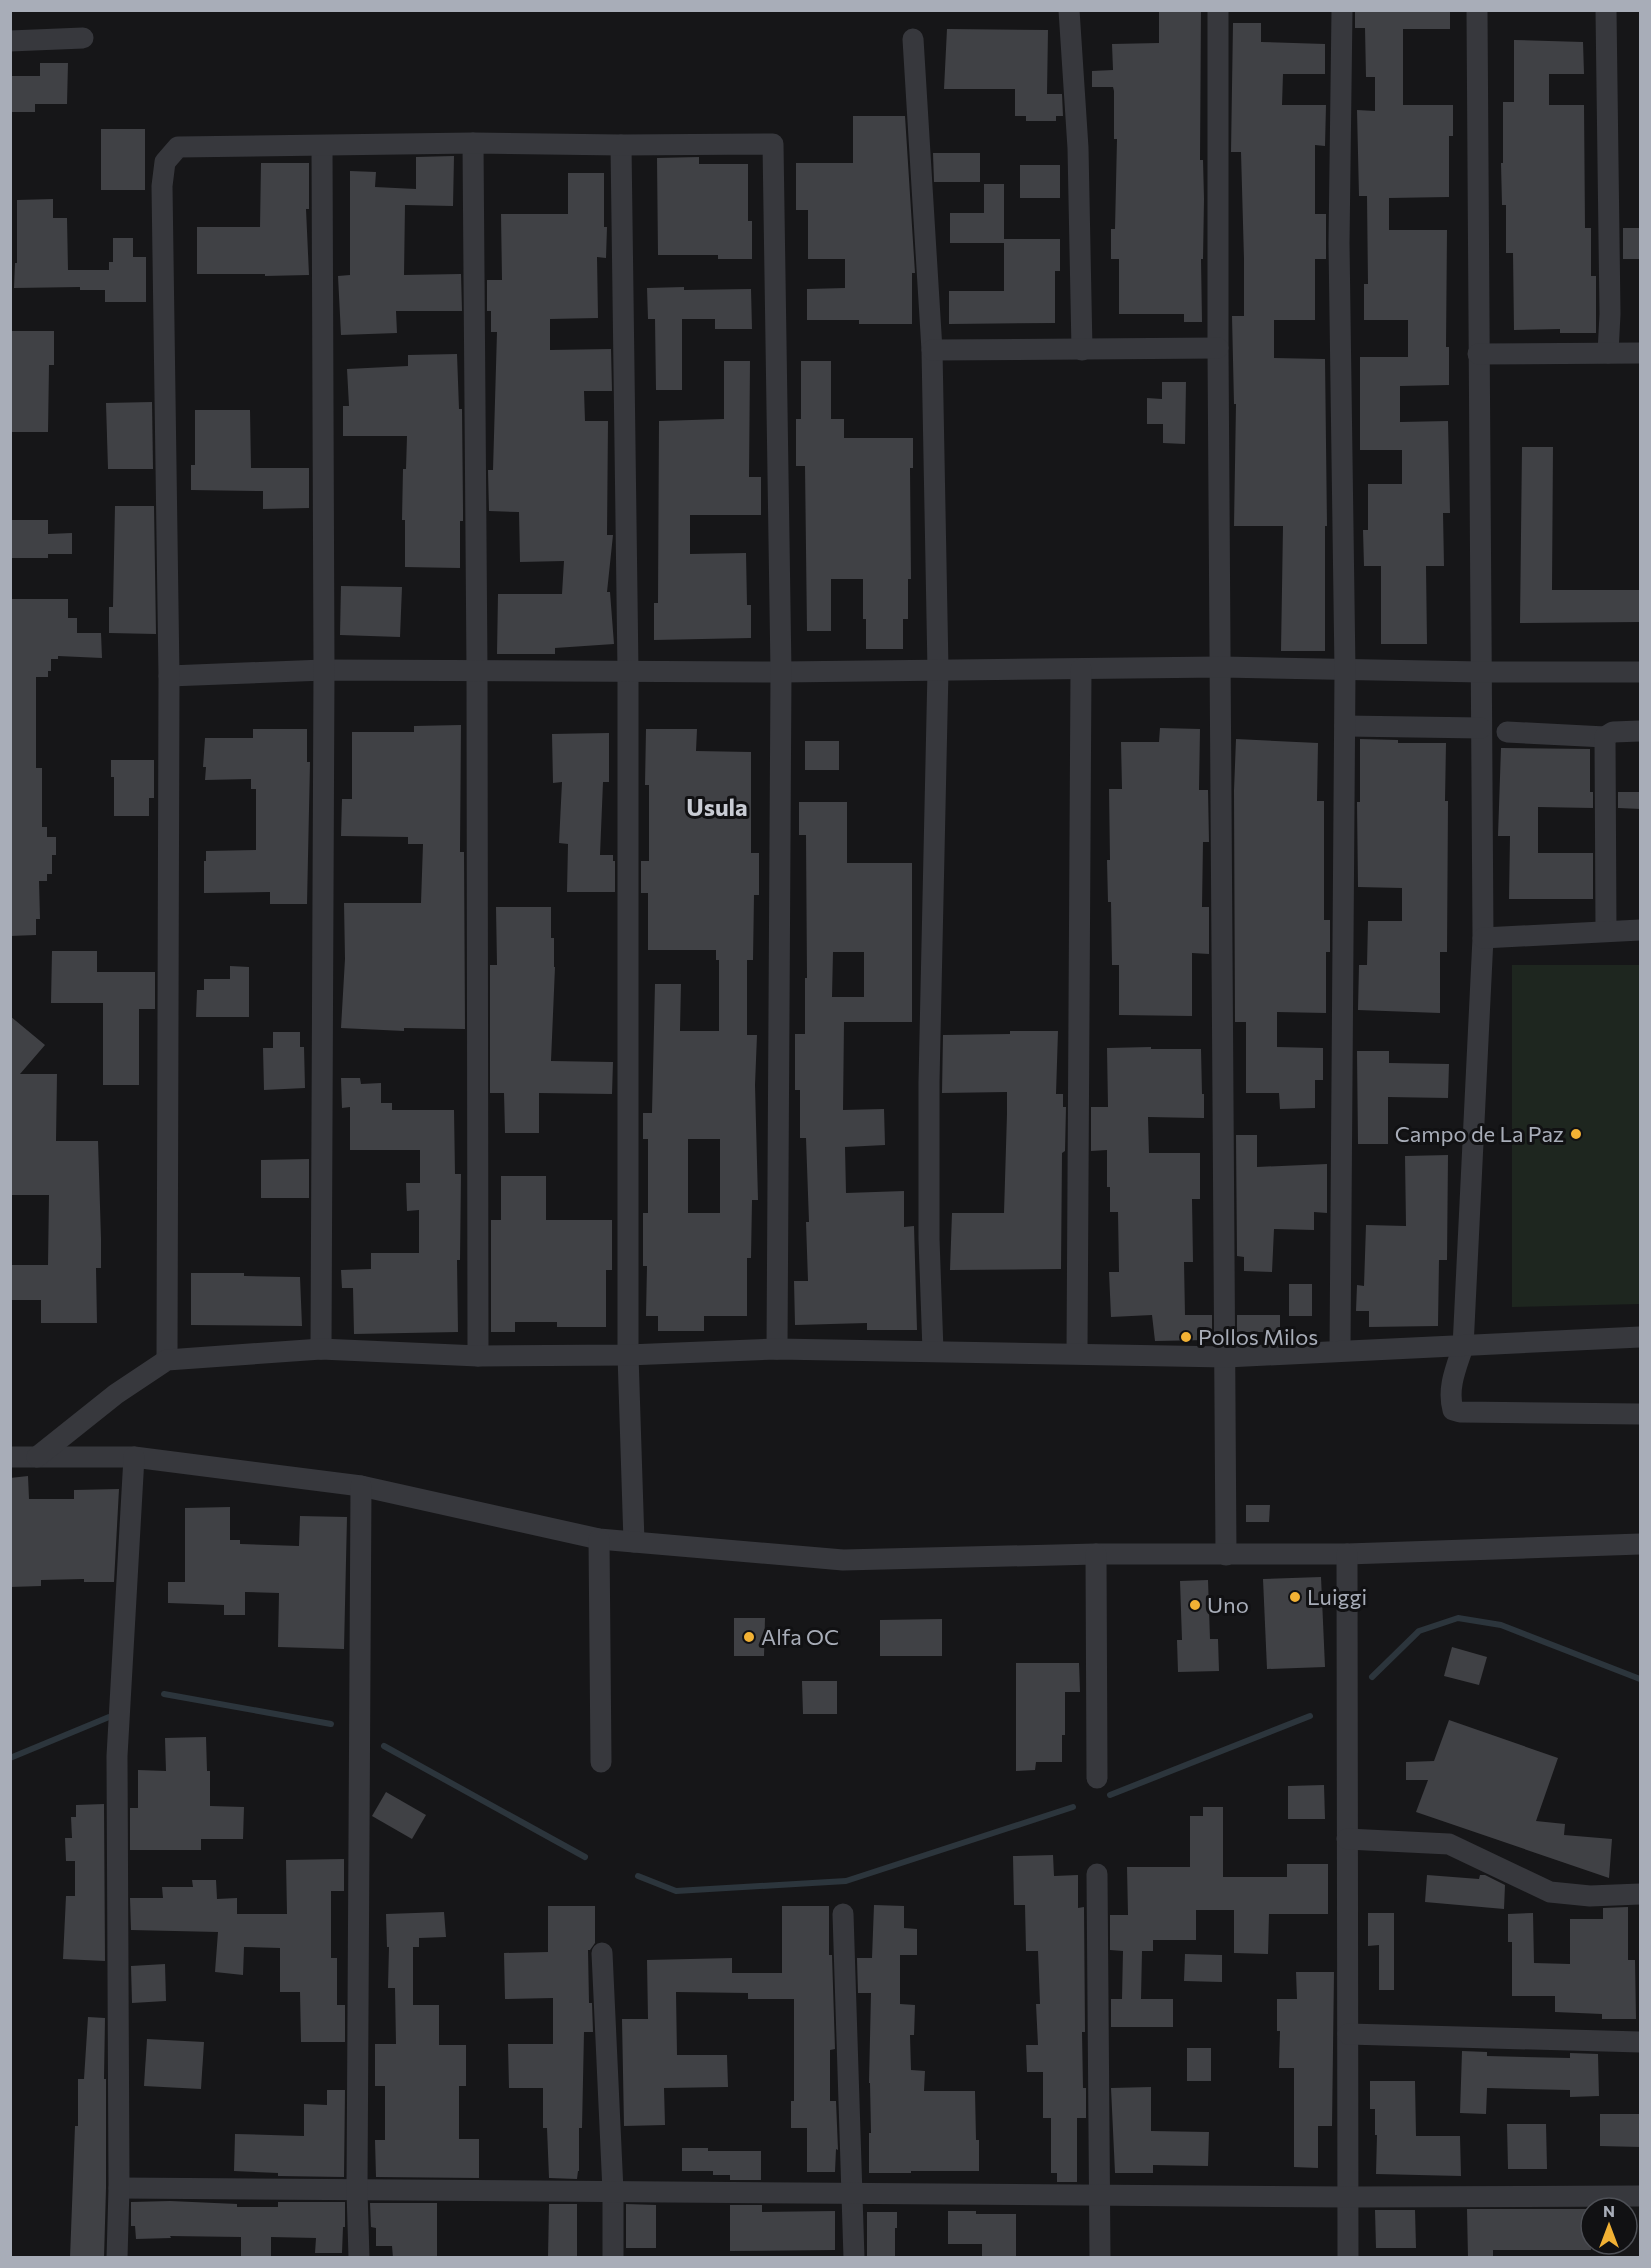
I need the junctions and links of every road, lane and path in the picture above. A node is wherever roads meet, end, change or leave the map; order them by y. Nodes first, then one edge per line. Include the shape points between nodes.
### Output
1 (1069, 10) edge
2 (1218, 10) edge
3 (1342, 10) edge
4 (1477, 10) edge
5 (1606, 10) edge
6 (83, 38) dead end
7 (913, 39) dead end
8 (10, 41) edge
9 (473, 143) junction
10 (621, 145) junction
11 (322, 146) junction
12 (1218, 348) junction
13 (932, 350) junction
14 (1082, 350) junction
15 (1608, 353) junction
16 (1641, 353) edge
17 (1478, 354) junction
18 (1221, 667) junction
19 (1081, 669) junction
20 (324, 670) junction
21 (477, 670) junction
22 (938, 670) junction
23 (1345, 670) junction
24 (628, 671) junction
25 (781, 672) junction
26 (1481, 672) junction
27 (1641, 672) edge
28 (169, 676) junction
29 (1344, 726) junction
30 (1481, 728) junction
31 (1641, 730) edge
32 (1507, 732) dead end
33 (1605, 737) junction
34 (1641, 930) edge
35 (1606, 931) junction
36 (1483, 938) junction
37 (1641, 1337) edge
38 (1463, 1347) junction
39 (321, 1349) junction
40 (777, 1349) junction
41 (933, 1351) junction
42 (1340, 1352) junction
43 (1077, 1353) junction
44 (628, 1355) junction
45 (478, 1356) junction
46 (1226, 1357) junction
47 (167, 1360) junction
48 (1641, 1414) edge
49 (10, 1457) edge
50 (37, 1457) junction
51 (134, 1457) junction
52 (361, 1486) junction
53 (599, 1539) junction
54 (633, 1542) junction
55 (1641, 1544) edge
56 (1095, 1554) junction
57 (1347, 1554) junction
58 (1226, 1556) junction
59 (602, 1762) dead end
60 (1097, 1778) dead end
61 (1347, 1839) junction
62 (1098, 1874) dead end
63 (1641, 1894) edge
64 (843, 1914) dead end
65 (602, 1953) dead end
66 (1348, 2034) junction
67 (1641, 2042) edge
68 (119, 2188) junction
69 (357, 2190) junction
70 (613, 2191) junction
71 (852, 2193) junction
72 (1100, 2194) junction
73 (1641, 2196) edge
74 (1348, 2197) junction
75 (117, 2258) edge
76 (359, 2258) edge
77 (613, 2258) edge
78 (854, 2258) edge
79 (1100, 2258) edge
80 (1348, 2258) edge

1 - 14 street via 1078,148
2 - 12 street
3 - 23 street via 1339,243
4 - 17 street
5 - 15 street
6 - 8 street
7 - 13 street
9 - 10 street
9 - 11 street
9 - 21 street
10 - 24 street
10 - 25 street via 772,144
11 - 20 street
11 - 28 street via 178,147 165,162 162,186
12 - 14 street
12 - 18 street
13 - 14 street
13 - 22 street
15 - 16 street
15 - 17 street
17 - 26 street
18 - 19 street
18 - 23 street
18 - 46 street
19 - 22 street
19 - 43 street
20 - 21 street
20 - 28 street
20 - 39 street
21 - 24 street
21 - 45 street
22 - 25 street
22 - 41 street via 929,1082
23 - 26 street
23 - 29 street
24 - 25 street
24 - 44 street
25 - 40 street
26 - 27 street
26 - 30 street
28 - 47 street
29 - 30 street
29 - 42 street
30 - 36 street
31 - 33 street via 1613,732
32 - 33 street
33 - 35 street
34 - 35 street
35 - 36 street
36 - 38 street
37 - 38 street
38 - 42 street
38 - 48 street via 1451,1382 1454,1410
39 - 45 street
39 - 47 street
40 - 41 street
40 - 44 street
41 - 43 street
42 - 46 street
43 - 46 street
44 - 45 street
44 - 54 street
46 - 58 street
47 - 50 street via 116,1394
49 - 50 street
50 - 51 street
51 - 52 street
51 - 68 street via 117,1756
52 - 53 street
52 - 69 street
53 - 54 street
53 - 59 street
54 - 56 street via 843,1560
55 - 57 street
56 - 58 street
56 - 60 street
57 - 58 street
57 - 61 street
61 - 63 street via 1449,1845 1550,1892 1590,1896
61 - 66 street
62 - 72 street
64 - 71 street
65 - 70 street
66 - 67 street
66 - 74 street
68 - 69 street
68 - 75 street
69 - 70 street
69 - 76 street
70 - 71 street
70 - 77 street
71 - 72 street
71 - 78 street
72 - 74 street
72 - 79 street
73 - 74 street
74 - 80 street

